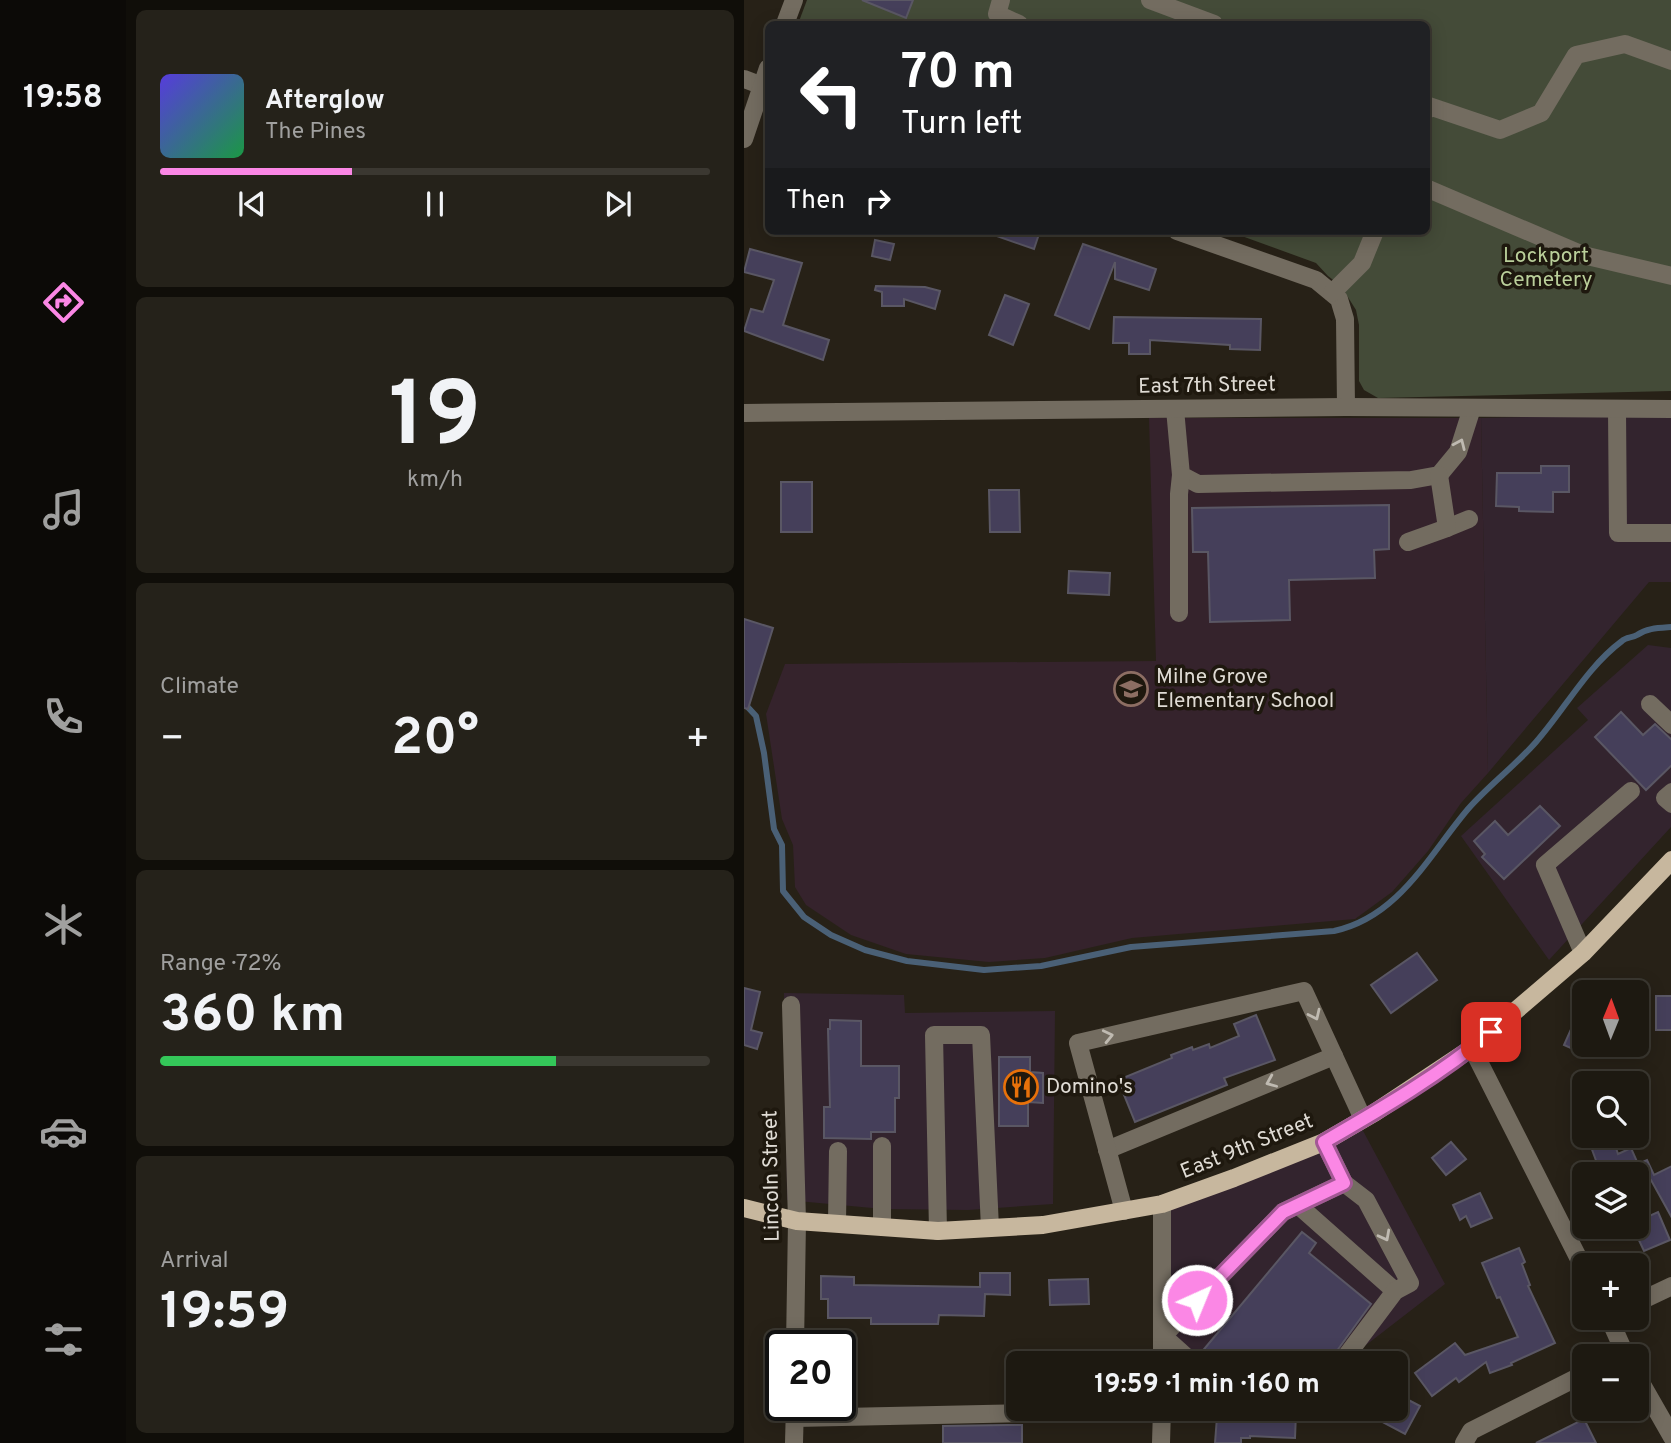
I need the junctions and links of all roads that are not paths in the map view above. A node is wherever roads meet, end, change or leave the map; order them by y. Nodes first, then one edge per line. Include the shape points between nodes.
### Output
1 (794, 0) edge
2 (1001, 0) edge
3 (1150, 0) edge
4 (786, 21) edge
5 (1012, 21) edge
6 (1206, 21) edge
7 (1671, 61) edge
8 (744, 79) edge
9 (765, 80) edge
10 (765, 83) edge
11 (1430, 108) edge
12 (744, 139) edge
13 (1430, 190) edge
14 (1189, 235) edge
15 (1373, 235) edge
16 (1671, 276) edge
17 (1332, 293) junction
18 (1346, 407) junction
19 (1472, 408) junction
20 (1175, 409) junction
21 (1671, 409) edge
22 (1617, 410) junction
23 (744, 413) edge
24 (1181, 475) junction
25 (1439, 475) junction
26 (1469, 519) dead end
27 (1448, 528) junction
28 (1671, 533) edge
29 (1408, 542) dead end
30 (1179, 613) dead end
31 (1650, 704) dead end
32 (1671, 725) edge
33 (1631, 791) dead end
34 (1671, 792) edge
35 (1671, 804) edge
36 (1671, 860) edge
37 (1583, 953) junction
38 (791, 1004) dead end
39 (1472, 1048) junction
40 (1334, 1056) junction
41 (1363, 1119) junction
42 (1324, 1142) junction
43 (882, 1146) dead end
44 (1107, 1150) junction
45 (838, 1151) dead end
46 (1344, 1183) junction
47 (1162, 1204) junction
48 (1298, 1205) junction
49 (744, 1208) edge
50 (1124, 1211) junction
51 (797, 1221) junction
52 (837, 1223) junction
53 (882, 1226) junction
54 (990, 1227) junction
55 (938, 1230) junction
56 (1576, 1253) edge
57 (1671, 1286) edge
58 (1394, 1291) junction
59 (1649, 1297) edge
60 (795, 1330) edge
61 (1163, 1336) junction
62 (1162, 1351) edge
63 (1180, 1351) edge
64 (1350, 1351) edge
65 (1572, 1380) edge
66 (1649, 1397) edge
67 (1006, 1411) edge
68 (856, 1412) edge
69 (795, 1421) edge
70 (1162, 1421) edge
71 (1671, 1437) edge
72 (794, 1443) edge
73 (1161, 1443) edge
74 (1464, 1443) edge

1 - 4 street
2 - 5 street via 997,14
3 - 6 street
7 - 11 street via 1625,44 1576,55 1541,113 1500,130
8 - 9 street
10 - 12 street
13 - 16 street via 1583,255
14 - 17 street via 1316,279
15 - 17 street via 1362,263
17 - 18 street via 1339,299 1345,319
18 - 19 street, East 7th Street
18 - 20 street, East 7th Street
19 - 22 street, East 7th Street
25 -> 19 street via 1458,453
20 - 23 street, East 7th Street
20 - 24 street
21 - 22 street, East 7th Street
22 - 28 street via 1618,533
24 - 25 street via 1198,484 1411,480
24 - 30 street
25 - 27 street
26 - 27 street
27 - 29 street
31 - 32 street
33 - 37 street via 1545,865
34 - 35 street via 1665,799
36 - 37 main road, East 9th Street
37 - 39 main road, East 9th Street
38 - 51 street, Lincoln Street
39 - 41 main road, East 9th Street
39 - 56 street
40 - 41 street
40 -> 44 street
44 -> 40 street via 1078,1043 1304,992
41 - 42 main road, East 9th Street
42 - 46 street
42 - 47 main road, East 9th Street
43 - 53 street
44 - 50 street
45 - 52 street
46 - 48 street
46 -> 58 street via 1366,1200 1410,1283
47 - 50 main road, East 9th Street
47 - 61 street
48 - 58 street
48 - 61 street via 1283,1212
49 - 51 main road, East 9th Street
50 - 54 main road, East 9th Street
51 - 52 main road, East 9th Street
51 - 60 street, Lincoln Street
52 - 53 main road, East 9th Street
53 - 55 main road, East 9th Street
54 - 55 main road, East 9th Street
54 - 55 street via 981,1035 934,1035
57 - 59 street
58 - 64 street
61 - 62 street
61 - 63 street
65 - 74 street via 1471,1431
66 - 71 street
67 - 68 street
69 - 72 street
70 - 73 street

